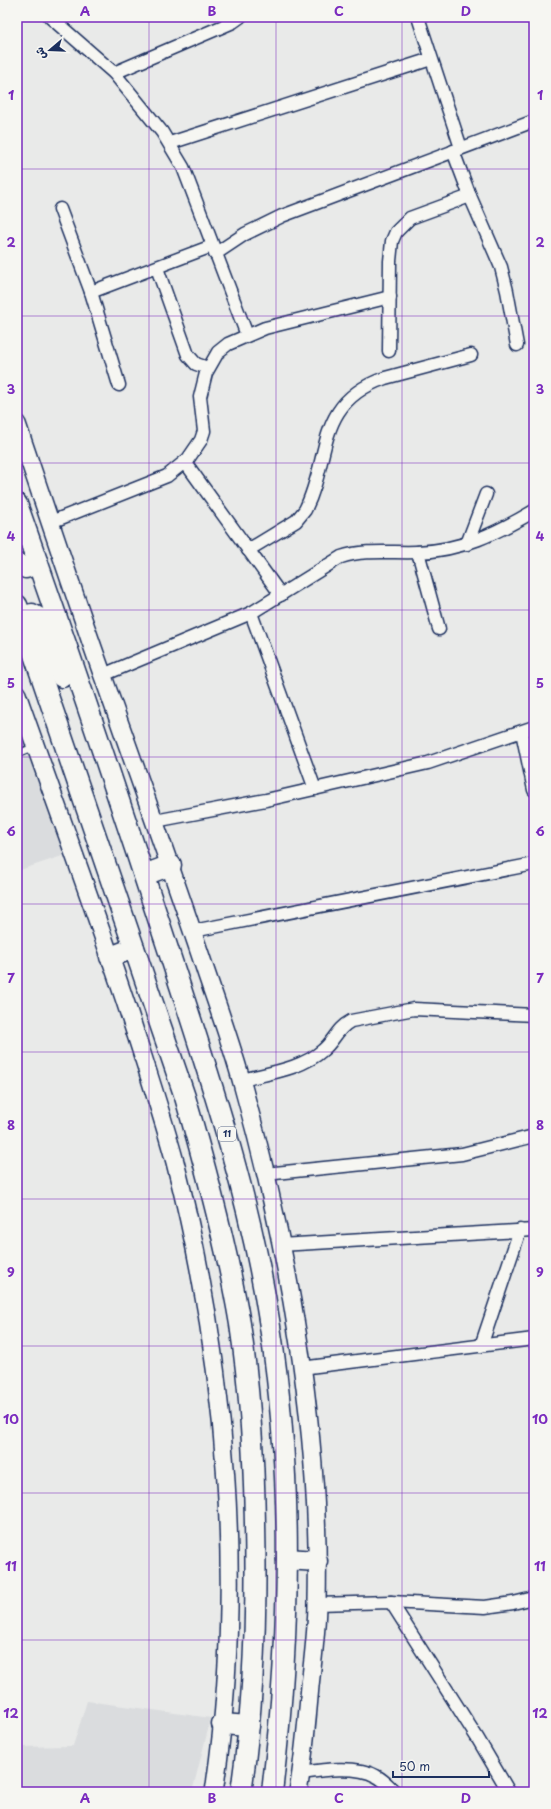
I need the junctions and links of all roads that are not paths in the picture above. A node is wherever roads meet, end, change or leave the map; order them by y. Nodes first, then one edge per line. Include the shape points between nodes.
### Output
1 (50, 17) edge
2 (240, 17) edge
3 (418, 17) edge
4 (432, 59) junction
5 (114, 73) junction
6 (534, 121) edge
7 (170, 143) junction
8 (457, 150) junction
9 (470, 196) junction
10 (60, 209) dead end
11 (214, 250) junction
12 (157, 268) junction
13 (91, 292) junction
14 (390, 297) junction
15 (247, 335) junction
16 (517, 346) dead end
17 (389, 351) dead end
18 (471, 355) dead end
19 (208, 368) junction
20 (119, 385) dead end
21 (17, 424) edge
22 (185, 462) junction
23 (486, 494) dead end
24 (17, 504) edge
25 (534, 511) edge
26 (51, 522) junction
27 (467, 544) junction
28 (248, 550) junction
29 (418, 552) junction
30 (38, 563) junction
31 (17, 564) edge
32 (281, 595) junction
33 (19, 611) edge
34 (251, 613) junction
35 (439, 629) dead end
36 (103, 675) junction
37 (17, 694) edge
38 (534, 728) edge
39 (522, 732) junction
40 (35, 746) junction
41 (17, 754) edge
42 (315, 789) junction
43 (534, 790) edge
44 (155, 821) junction
45 (128, 827) junction
46 (534, 864) edge
47 (171, 865) junction
48 (144, 875) junction
49 (192, 931) junction
50 (134, 948) junction
51 (110, 957) junction
52 (534, 1015) edge
53 (242, 1080) junction
54 (534, 1136) edge
55 (265, 1174) junction
56 (530, 1229) edge
57 (280, 1245) junction
58 (534, 1340) edge
59 (481, 1346) junction
60 (301, 1368) junction
61 (287, 1559) junction
62 (317, 1561) junction
63 (534, 1598) edge
64 (391, 1602) junction
65 (317, 1604) junction
66 (222, 1724) junction
67 (249, 1726) junction
68 (301, 1773) junction
69 (214, 1792) edge
70 (241, 1792) edge
71 (272, 1792) edge
72 (298, 1792) edge
73 (395, 1792) edge
74 (509, 1792) edge

1 - 5 street
2 - 5 street
3 - 4 street
4 - 7 street
4 - 8 street
5 - 7 street
6 - 8 street
7 - 11 street via 183,166
8 - 9 street
8 - 11 street via 282,216
9 - 14 street via 420,214 403,224 396,232 390,251
9 - 16 street via 503,273
10 - 13 street
11 - 12 street
11 - 15 street
12 - 13 street
12 - 19 street via 188,355 196,364
13 - 20 street
14 - 15 street via 265,328
14 - 17 street
15 - 19 street via 218,352
18 - 28 street via 385,378 372,383 349,399 333,421 305,510 296,521
19 - 22 street via 200,397 203,435
21 - 26 main road
22 - 26 street via 168,476
22 - 28 street
23 - 27 street
24 - 30 highway, 11
25 - 27 street via 503,529
26 - 36 main road
27 - 29 street
28 - 32 street
29 - 32 street via 348,555 327,565
29 - 35 street
30 - 31 highway via 26,568
30 - 45 highway, 11
32 - 34 street
33 - 45 highway via 35,614 43,621 94,768
33 - 50 highway
34 - 36 street
34 - 42 street
36 - 44 main road
37 - 40 main road
38 - 39 street
39 - 42 street via 428,763
39 - 43 street
40 - 41 lane
40 - 51 main road
42 - 44 street
44 - 47 main road
45 - 48 highway, 11
46 - 49 street
47 - 48 highway
47 - 49 main road
48 - 61 highway, 11 via 213,1087 236,1164 255,1242 280,1399
49 - 53 main road
50 - 51 highway
50 - 67 highway via 185,1097 205,1165 226,1248 240,1324 249,1402 254,1487 256,1610
51 - 66 main road via 155,1093 174,1161 202,1284 212,1346 221,1425 228,1535 228,1606
52 - 53 street via 414,1009 351,1021 342,1025 329,1044 312,1058 278,1071
53 - 55 main road
54 - 55 street via 484,1150 454,1155
55 - 57 main road
56 - 57 street
56 - 59 street
57 - 60 main road
58 - 59 street
59 - 60 street
60 - 62 main road via 310,1439
61 - 62 highway
61 - 71 highway, 11 via 283,1679
62 - 65 main road
63 - 64 street via 485,1607
64 - 65 street
64 - 74 street
65 - 68 main road
66 - 67 highway
66 - 69 main road
67 - 70 highway
68 - 72 main road
68 - 73 street via 343,1770 368,1773 383,1781

